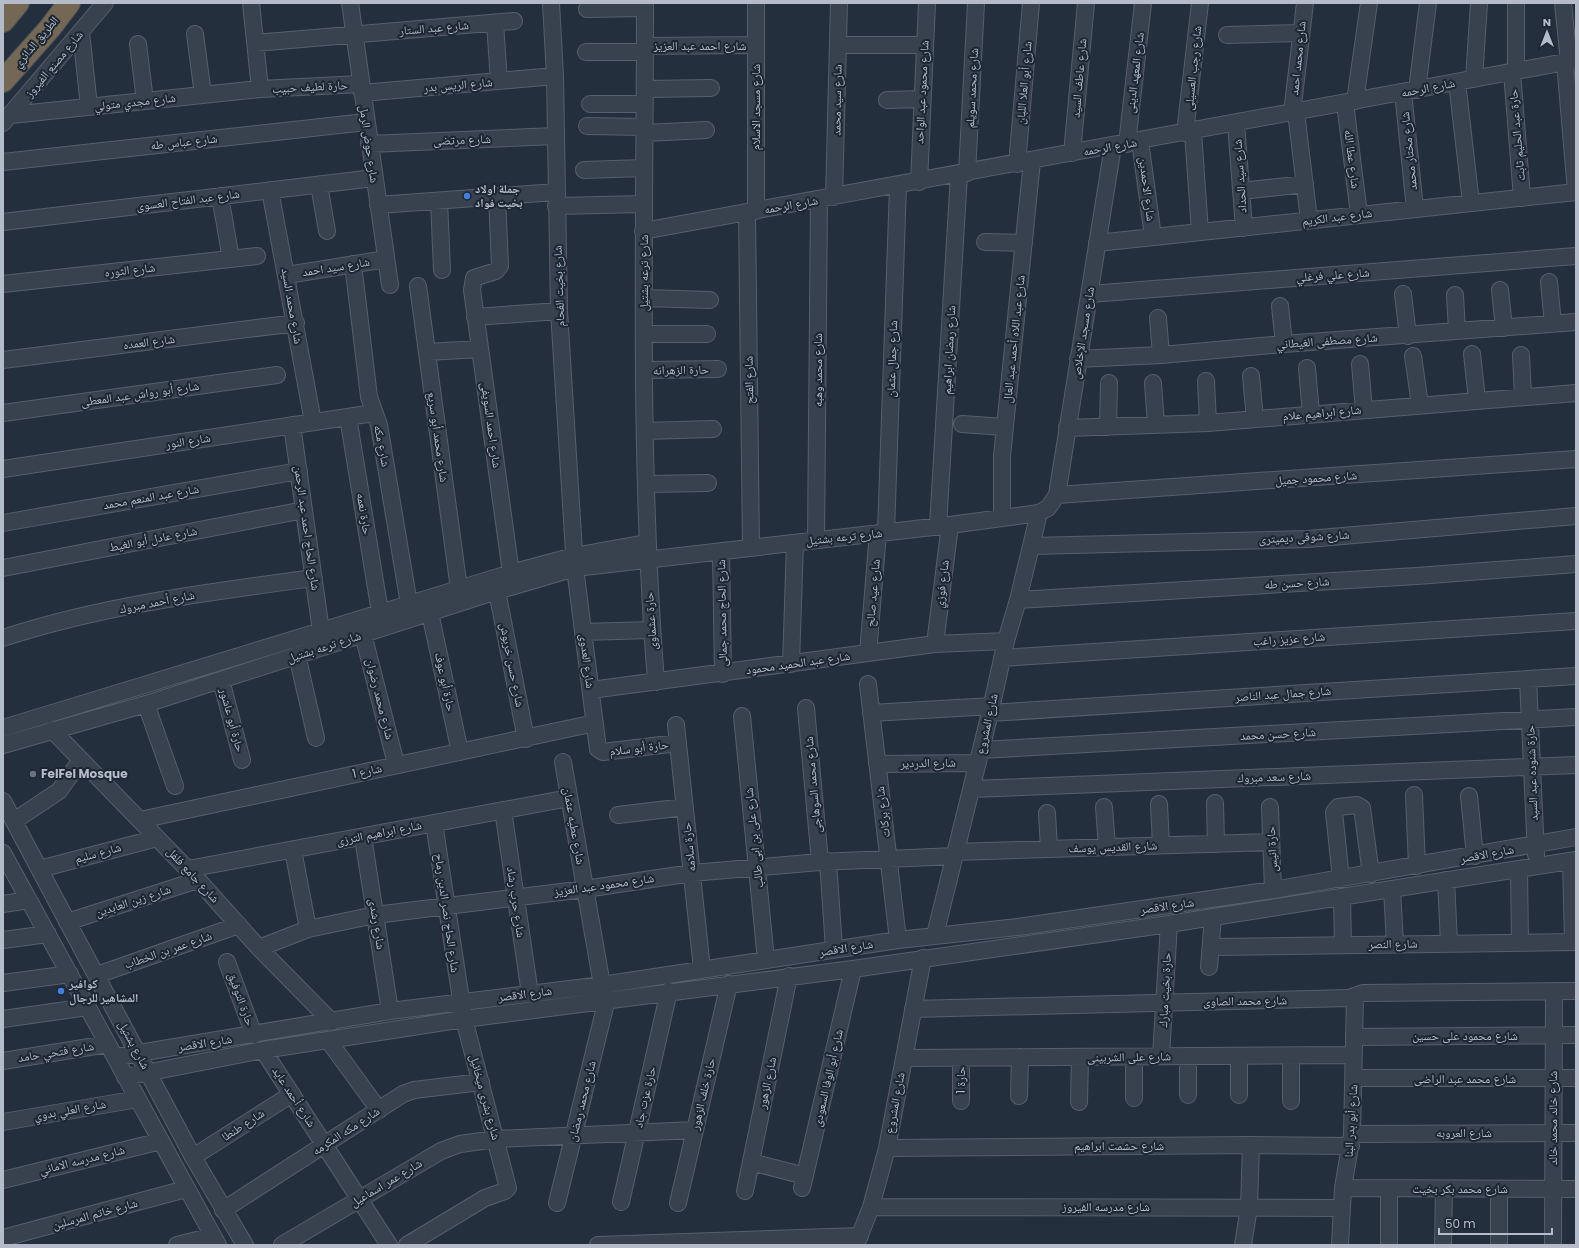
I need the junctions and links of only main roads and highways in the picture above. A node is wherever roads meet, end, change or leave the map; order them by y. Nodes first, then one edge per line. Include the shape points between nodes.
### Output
1 (18, 3) edge
2 (69, 3) edge
3 (3, 21) edge
4 (3, 81) edge

1 - 3 highway
2 - 4 highway, الطريق الدائري

